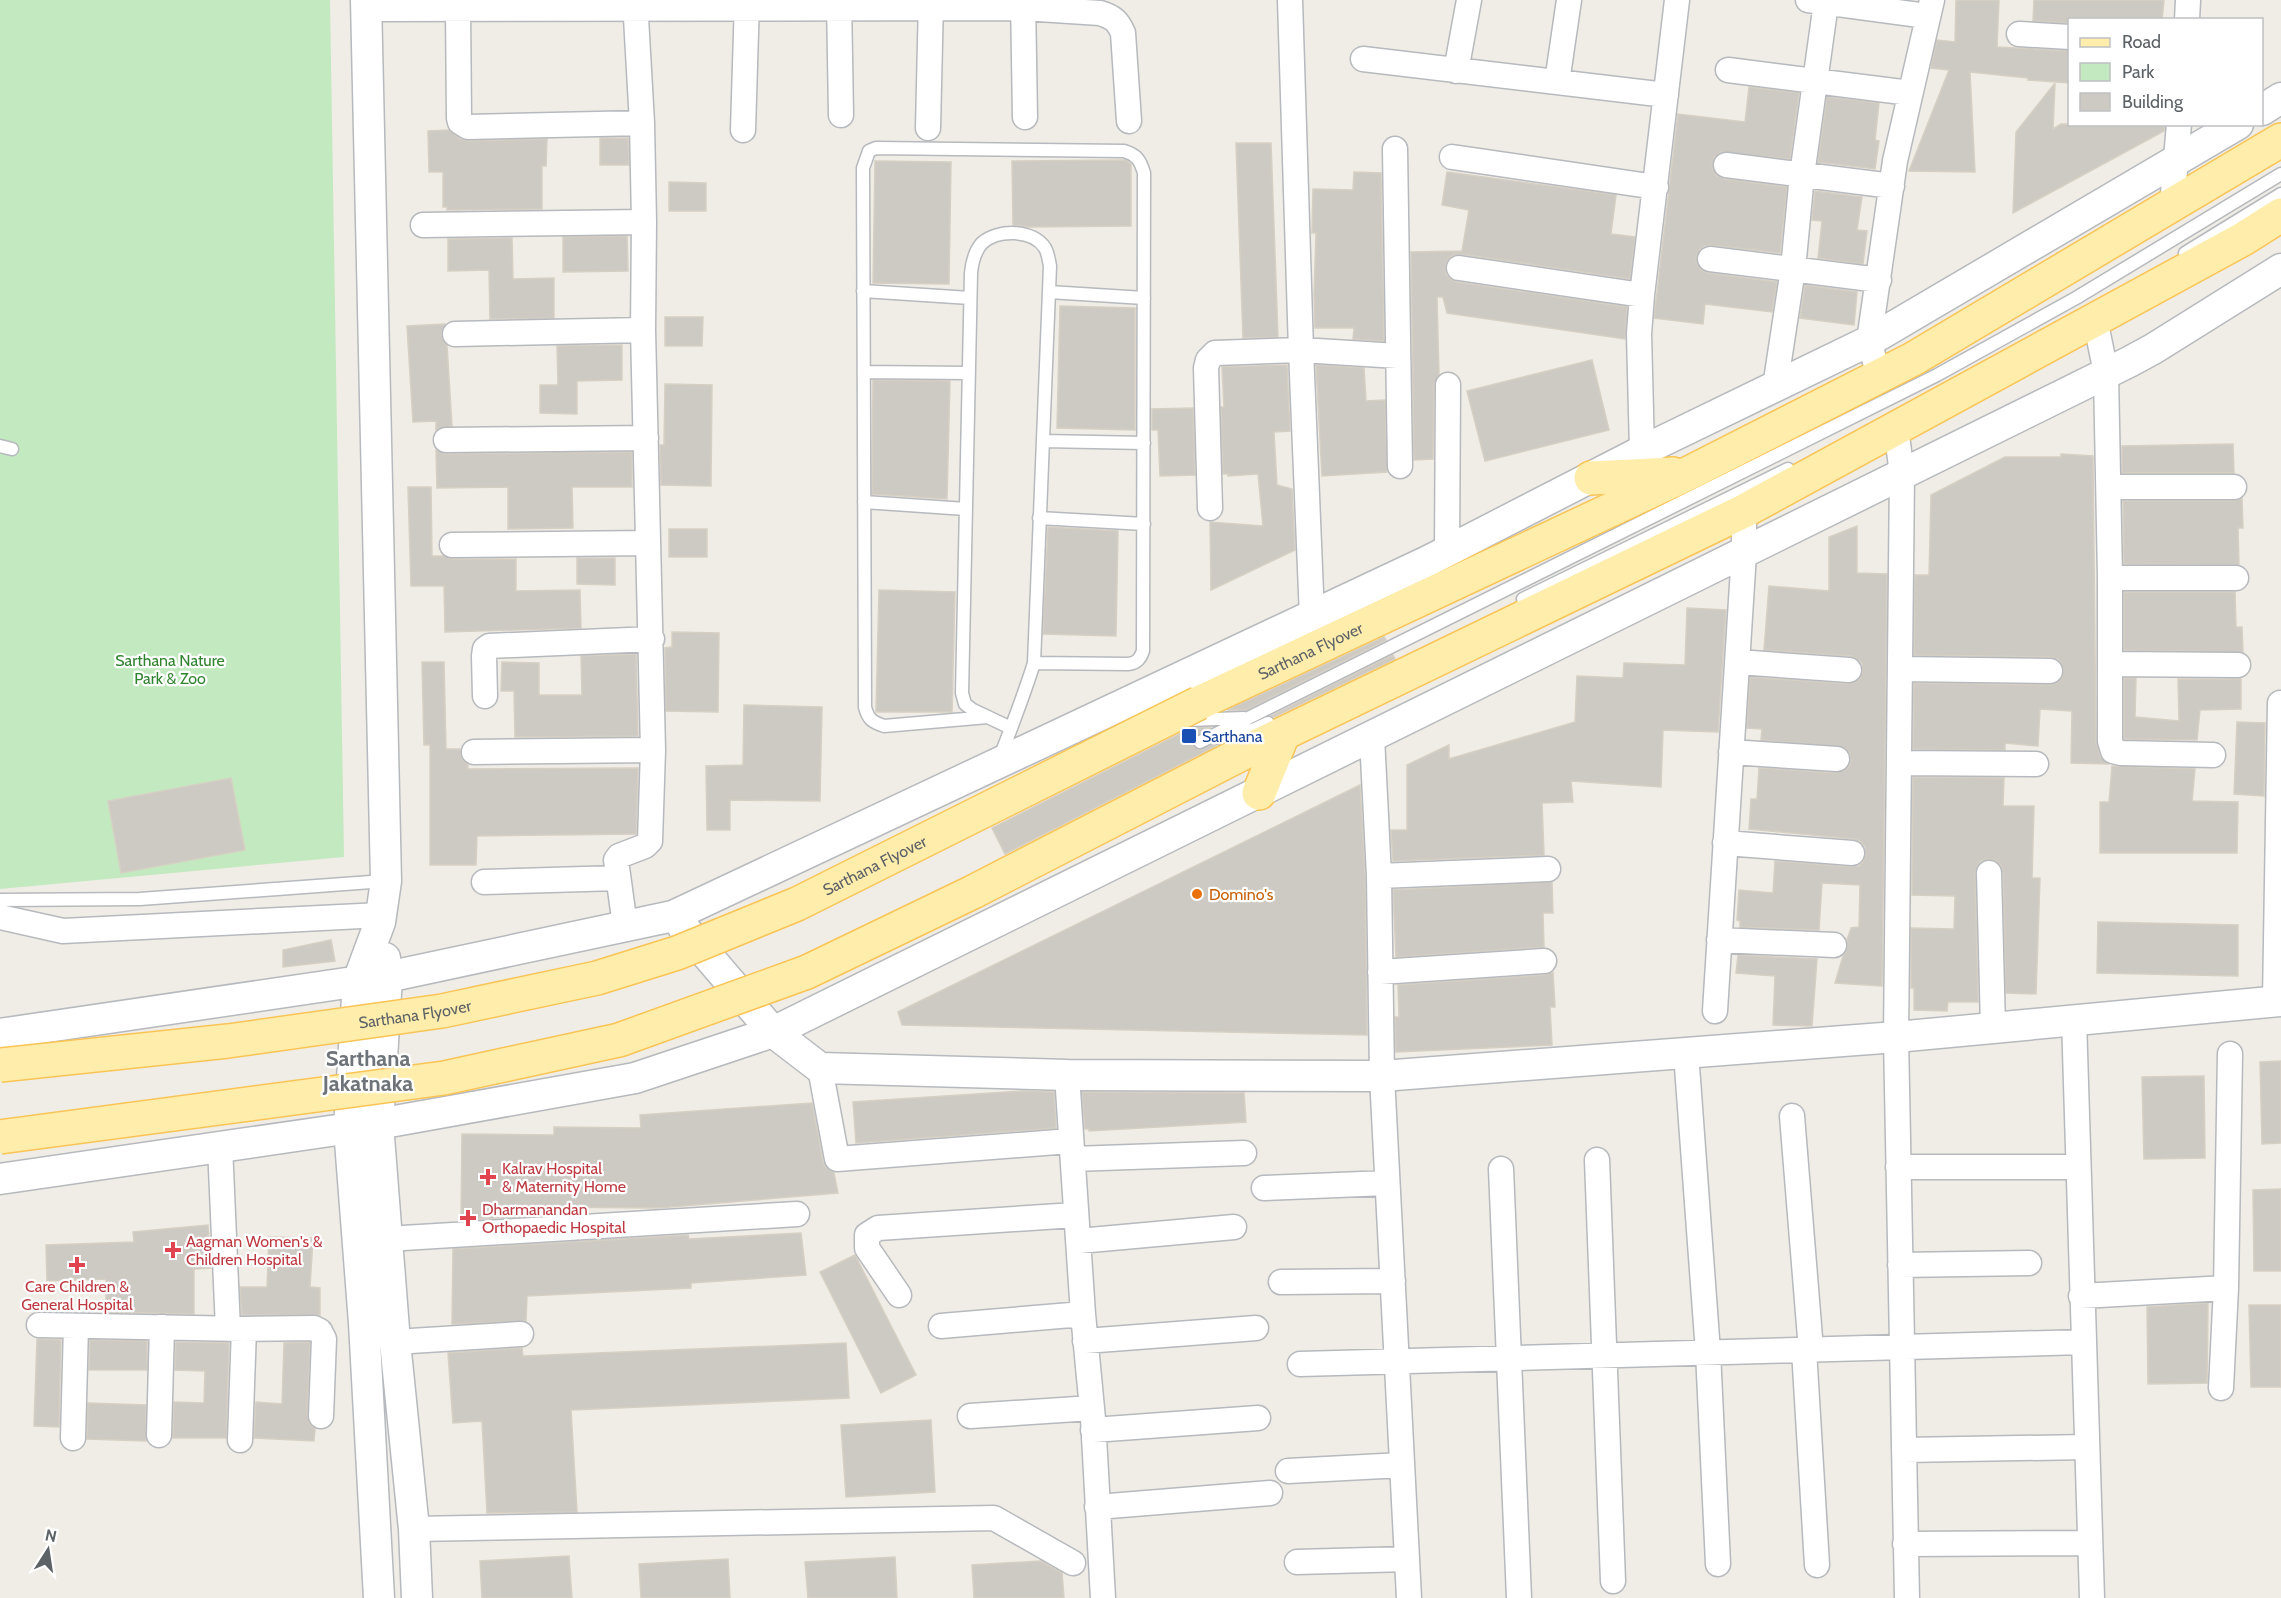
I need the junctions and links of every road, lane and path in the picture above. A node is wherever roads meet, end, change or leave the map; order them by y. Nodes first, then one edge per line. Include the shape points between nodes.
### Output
1 (1290, 0) edge
2 (1469, 0) edge
3 (1569, 0) edge
4 (1677, 0) edge
5 (2188, 0) edge
6 (1817, 2) edge
7 (483, 4) edge
8 (635, 4) edge
9 (747, 4) edge
10 (838, 4) edge
11 (931, 4) edge
12 (1023, 4) edge
13 (367, 5) edge
14 (1929, 8) edge
15 (458, 9) junction
16 (2187, 18) edge
17 (2019, 34) dead end
18 (2068, 37) edge
19 (1363, 60) dead end
20 (1728, 70) dead end
21 (1456, 71) junction
22 (1815, 80) junction
23 (1557, 82) junction
24 (1910, 93) junction
25 (1666, 95) junction
26 (2281, 98) edge
27 (2263, 109) edge
28 (841, 115) dead end
29 (1025, 117) dead end
30 (1130, 121) dead end
31 (642, 123) junction
32 (2180, 126) edge
33 (2235, 126) edge
34 (928, 128) dead end
35 (743, 130) dead end
36 (2281, 140) edge
37 (1395, 149) dead end
38 (1452, 157) dead end
39 (2176, 161) junction
40 (1726, 165) dead end
41 (2281, 174) edge
42 (1802, 175) junction
43 (1892, 186) junction
44 (1656, 187) junction
45 (2281, 194) edge
46 (2172, 205) junction
47 (2281, 214) edge
48 (644, 222) junction
49 (423, 225) dead end
50 (1710, 259) dead end
51 (2171, 261) dead end
52 (1459, 268) dead end
53 (1793, 269) junction
54 (2281, 269) edge
55 (1879, 280) junction
56 (2132, 285) dead end
57 (863, 291) junction
58 (1048, 292) junction
59 (1642, 295) junction
60 (970, 298) junction
61 (1144, 298) junction
62 (2089, 315) junction
63 (643, 330) junction
64 (455, 334) dead end
65 (1869, 341) junction
66 (1301, 350) junction
67 (1398, 356) junction
68 (864, 372) junction
69 (969, 373) junction
70 (2106, 373) junction
71 (1879, 376) junction
72 (1448, 385) dead end
73 (1775, 387) junction
74 (1895, 419) junction
75 (646, 438) junction
76 (446, 440) dead end
77 (1043, 441) junction
78 (1144, 443) junction
79 (1642, 450) junction
80 (1798, 464) dead end
81 (1400, 466) dead end
82 (1689, 473) junction
83 (1902, 474) junction
84 (1591, 478) junction
85 (2234, 487) dead end
86 (2109, 488) junction
87 (864, 502) junction
88 (1210, 508) dead end
89 (966, 509) junction
90 (1744, 511) junction
91 (1039, 518) junction
92 (1144, 524) junction
93 (648, 543) junction
94 (452, 545) dead end
95 (1447, 552) junction
96 (1744, 553) junction
97 (2110, 578) junction
98 (2236, 579) dead end
99 (1514, 604) dead end
100 (1312, 617) junction
101 (652, 639) junction
102 (1034, 663) junction
103 (1737, 663) junction
104 (2110, 664) junction
105 (2238, 665) dead end
106 (1900, 669) junction
107 (1849, 670) dead end
108 (2050, 671) dead end
109 (485, 696) dead end
110 (2280, 703) edge
111 (988, 717) junction
112 (1247, 717) junction
113 (1083, 724) junction
114 (1283, 725) junction
115 (1011, 728) junction
116 (1372, 737) junction
117 (653, 750) junction
118 (474, 752) dead end
119 (1731, 752) junction
120 (2213, 755) dead end
121 (1837, 759) dead end
122 (1899, 763) junction
123 (997, 764) junction
124 (2036, 764) dead end
125 (1259, 793) junction
126 (1725, 843) junction
127 (1852, 853) dead end
128 (1548, 869) dead end
129 (1989, 873) dead end
130 (1379, 876) junction
131 (618, 878) junction
132 (386, 881) junction
133 (484, 882) dead end
134 (0, 900) edge
135 (673, 916) junction
136 (0, 917) edge
137 (381, 919) junction
138 (625, 926) junction
139 (1719, 940) junction
140 (1834, 945) dead end
141 (1544, 962) dead end
142 (1380, 972) junction
143 (387, 977) junction
144 (358, 981) junction
145 (2278, 1001) edge
146 (1715, 1011) dead end
147 (2073, 1019) junction
148 (1993, 1027) junction
149 (773, 1032) junction
150 (0, 1034) edge
151 (1896, 1037) junction
152 (1686, 1053) junction
153 (2230, 1054) dead end
154 (0, 1065) edge
155 (820, 1068) junction
156 (1067, 1075) junction
157 (1382, 1076) junction
158 (1792, 1116) dead end
159 (378, 1124) junction
160 (349, 1128) junction
161 (0, 1137) edge
162 (220, 1146) junction
163 (1071, 1150) junction
164 (1244, 1153) dead end
165 (1598, 1160) dead end
166 (1898, 1167) junction
167 (2078, 1167) junction
168 (1501, 1169) dead end
169 (0, 1179) edge
170 (1388, 1184) junction
171 (1264, 1188) dead end
172 (797, 1214) dead end
173 (1075, 1215) junction
174 (1234, 1227) dead end
175 (387, 1239) junction
176 (1078, 1241) junction
177 (2029, 1263) dead end
178 (1900, 1265) junction
179 (1393, 1281) junction
180 (1281, 1282) dead end
181 (2226, 1288) junction
182 (899, 1295) dead end
183 (2081, 1296) junction
184 (1083, 1314) junction
185 (39, 1325) dead end
186 (76, 1326) junction
187 (941, 1326) dead end
188 (162, 1327) junction
189 (1256, 1328) dead end
190 (236, 1329) junction
191 (521, 1335) dead end
192 (395, 1341) junction
193 (1085, 1341) junction
194 (2083, 1342) junction
195 (1902, 1347) junction
196 (1808, 1350) junction
197 (1708, 1352) junction
198 (1605, 1355) junction
199 (1510, 1358) junction
200 (1397, 1361) junction
201 (1300, 1364) dead end
202 (2221, 1388) dead end
203 (321, 1416) dead end
204 (970, 1416) dead end
205 (1258, 1418) dead end
206 (1093, 1419) junction
207 (159, 1435) dead end
208 (73, 1438) dead end
209 (240, 1440) dead end
210 (2087, 1447) junction
211 (1904, 1450) junction
212 (1402, 1465) junction
213 (1288, 1472) dead end
214 (1270, 1493) dead end
215 (1097, 1507) junction
216 (414, 1529) junction
217 (2090, 1543) junction
218 (1905, 1544) junction
219 (1407, 1559) junction
220 (1297, 1562) dead end
221 (1073, 1563) dead end
222 (1718, 1564) dead end
223 (1817, 1565) dead end
224 (1613, 1581) dead end
225 (379, 1598) edge
226 (417, 1598) edge
227 (1103, 1598) edge
228 (1409, 1598) edge
229 (1519, 1598) edge
230 (1907, 1598) edge
231 (2092, 1598) edge

1 - 66 street
2 - 21 street
3 - 23 street
4 - 25 street
5 - 16 street
6 - 14 street
6 - 22 street
7 - 8 street
7 - 15 street
8 - 9 street
8 - 31 street
9 - 10 street
9 - 35 street
10 - 11 street
10 - 28 street
11 - 12 street
11 - 34 street
12 - 29 street
12 - 30 street via 1100,13 1120,24
13 - 15 street
13 - 132 street
14 - 24 street
15 - 31 street via 459,118 464,125
17 - 18 street
19 - 21 street
20 - 22 street
21 - 23 street
22 - 24 street
22 - 42 street
23 - 25 street
24 - 43 street
25 - 44 street
26 - 27 street
31 - 48 street
32 - 39 street
33 - 39 street
36 - 46 main road, Sarthana Flyover
37 - 67 street
38 - 44 street
39 - 46 street
39 - 65 street
40 - 42 street
41 - 112 lane via 2076,298 1937,375
42 - 43 street
42 - 53 street
43 - 55 street
44 - 59 street
45 - 51 lane
46 - 71 main road, Sarthana Flyover
47 - 62 main road via 2243,238
48 - 49 street
48 - 63 street
50 - 53 street
52 - 59 street
53 - 55 street
53 - 73 street
54 - 70 street via 2153,349
55 - 65 street
56 - 62 lane
57 - 60 lane
57 - 61 lane via 863,168 869,151 1124,151 1135,154 1144,172
57 - 68 lane
58 - 60 lane via 1050,266 1045,248 1031,236 1012,232 993,236 981,244 973,261
58 - 61 lane
58 - 77 lane
59 - 79 street
60 - 69 lane
61 - 78 lane
62 - 70 street
62 - 74 main road
63 - 64 street
63 - 75 street
65 - 71 street
65 - 73 street
66 - 67 street
66 - 88 street via 1215,353 1208,360
66 - 100 street
67 - 81 street
68 - 69 lane
68 - 87 lane
69 - 89 lane
70 - 83 street
70 - 86 street
71 - 82 main road, Sarthana Flyover
72 - 95 street
73 - 79 street
74 - 83 street
74 - 90 main road
75 - 76 street
75 - 93 street
77 - 78 lane
77 - 91 lane
78 - 92 lane
79 - 84 street
80 - 99 lane
82 - 84 main road
82 - 154 main road, Sarthana Flyover, bridge via 1199,703 797,904 677,953 597,978 420,1014 228,1041
83 - 96 street
83 - 106 street
84 - 95 street
85 - 86 street
86 - 97 street
87 - 89 lane
87 - 111 lane via 867,716 884,726
89 - 111 lane via 962,693 965,704
90 - 96 street
90 - 114 main road
91 - 92 lane
91 - 102 lane
92 - 102 lane via 1140,659 1128,664
93 - 94 street
93 - 101 street
95 - 100 street
96 - 103 street
96 - 116 street
97 - 98 street
97 - 104 street
100 - 113 street
101 - 109 street via 489,646 484,656
101 - 117 street
102 - 115 lane
103 - 107 street
103 - 119 street
104 - 105 street
104 - 120 street via 2113,751
106 - 108 street
106 - 122 street
110 - 145 street
111 - 115 lane
112 - 113 lane
112 - 114 lane via 1200,742
113 - 123 street
114 - 125 main road
114 - 161 main road, bridge via 1243,753 973,892 807,972 619,1040 444,1078
115 - 123 lane
116 - 125 street
116 - 130 street
117 - 118 street
117 - 131 street via 650,841 619,856
119 - 121 street
119 - 126 street
122 - 124 street
122 - 151 street
123 - 135 street
125 - 149 street
126 - 127 street
126 - 139 street
128 - 130 street
129 - 148 street
130 - 142 street
131 - 133 street
131 - 138 street
132 - 134 lane via 140,899
132 - 137 street
135 - 138 street
135 - 149 street
136 - 137 street via 63,931
137 - 143 street
137 - 144 street
138 - 143 street
139 - 140 street
139 - 146 street
141 - 142 street
142 - 157 street
143 - 144 street
143 - 159 street
144 - 150 street
144 - 160 street
145 - 147 street
147 - 148 street
147 - 167 street
148 - 151 street
149 - 155 street
149 - 159 street via 635,1078
151 - 152 street
151 - 166 street
152 - 157 street
152 - 197 street
153 - 181 street
155 - 156 street
155 - 163 street via 837,1159
156 - 157 street
156 - 163 street
157 - 170 street
158 - 196 street
159 - 160 street
159 - 175 street
160 - 162 street
160 - 225 street
162 - 169 street
162 - 190 street
163 - 164 street
163 - 173 street
165 - 198 street
166 - 167 street
166 - 178 street
167 - 183 street
168 - 199 street
170 - 171 street
170 - 179 street
172 - 175 street
173 - 176 street
173 - 182 street via 878,1228 867,1235 867,1248
174 - 176 street
175 - 192 street
176 - 184 street
177 - 178 street
178 - 195 street
179 - 180 street
179 - 200 street
181 - 183 street
181 - 202 street
183 - 194 street
184 - 187 street
184 - 193 street
185 - 186 street
186 - 188 street
186 - 208 street
188 - 190 street
188 - 207 street
189 - 193 street
190 - 203 street via 320,1331 324,1339
190 - 209 street
191 - 192 street
192 - 216 street
193 - 206 street
194 - 195 street
194 - 210 street
195 - 196 street
195 - 211 street
196 - 197 street
196 - 223 street
197 - 198 street
197 - 222 street
198 - 199 street
198 - 224 street
199 - 200 street
199 - 229 street
200 - 201 street
200 - 212 street
204 - 206 street
205 - 206 street
206 - 215 street
210 - 211 street
210 - 217 street
211 - 218 street
212 - 213 street
212 - 219 street
214 - 215 street
215 - 227 street
216 - 221 street via 994,1518
216 - 226 street
217 - 218 street
217 - 231 street
218 - 230 street
219 - 220 street
219 - 228 street

